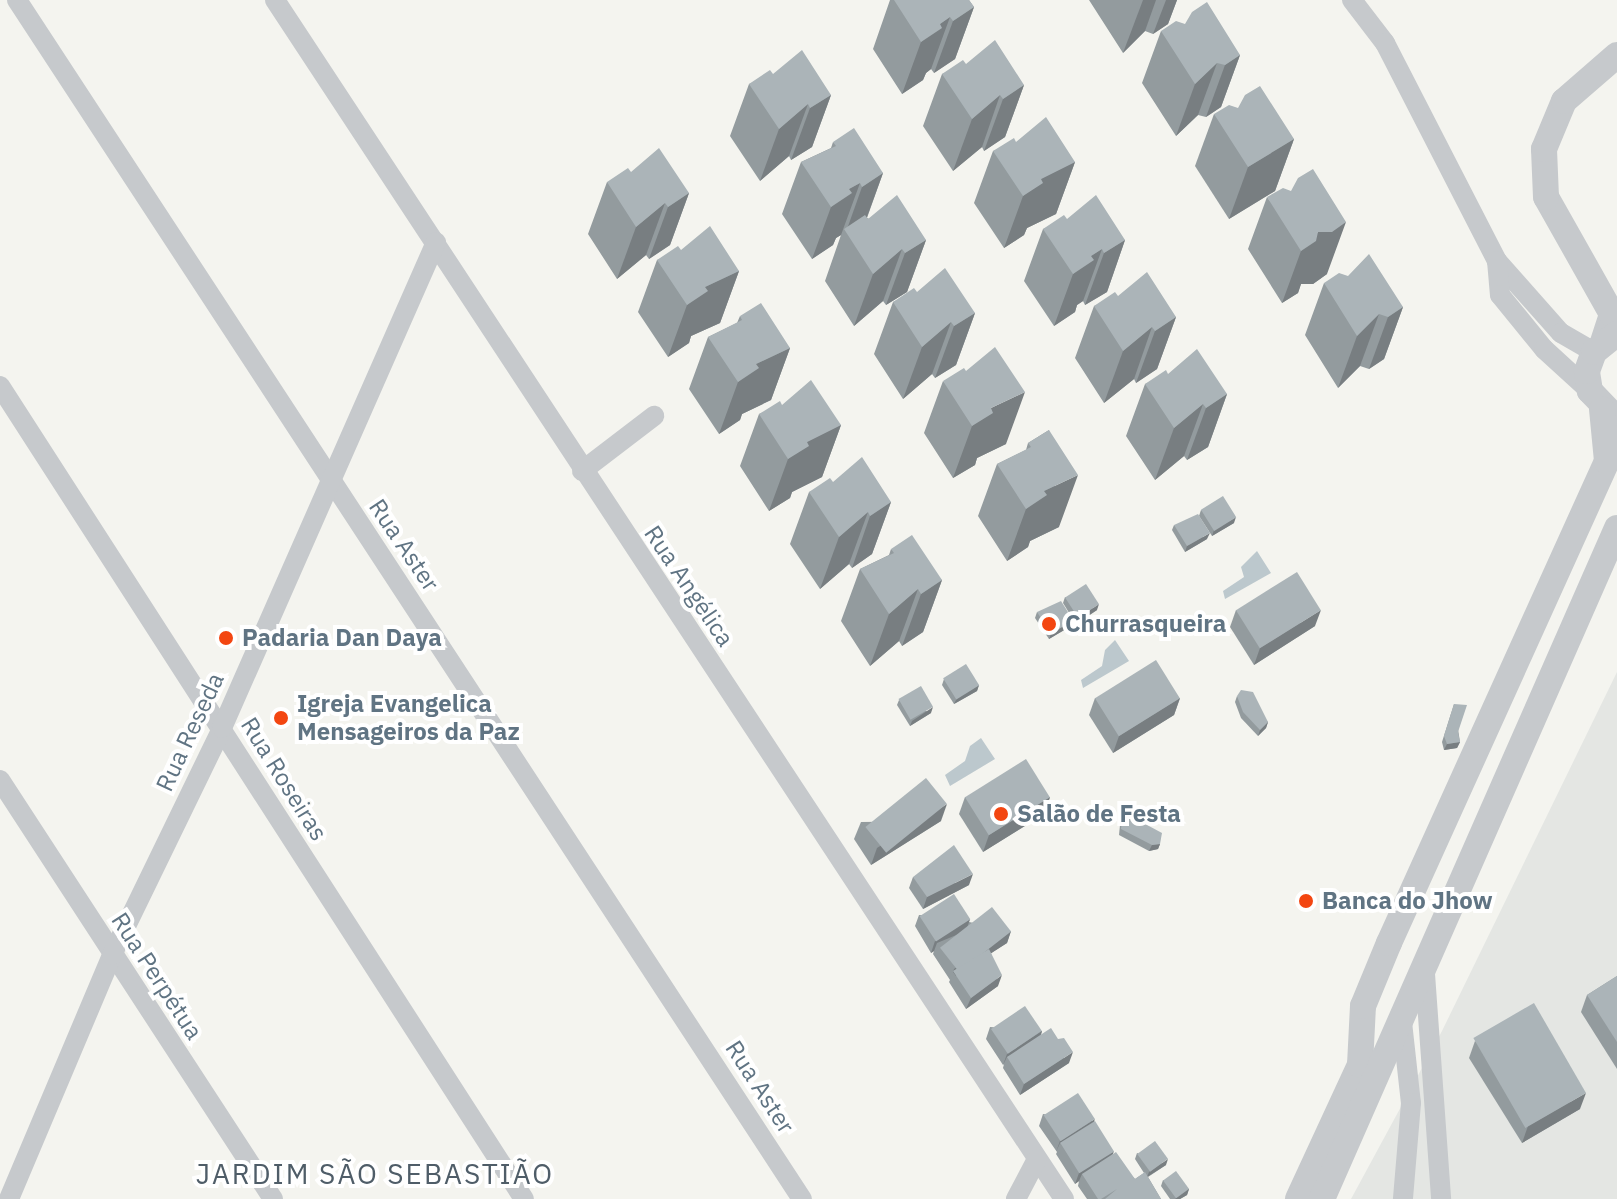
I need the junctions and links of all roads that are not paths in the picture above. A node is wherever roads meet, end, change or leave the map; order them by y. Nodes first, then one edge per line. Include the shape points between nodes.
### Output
1 (17, 0) edge
2 (275, 0) edge
3 (1352, 0) edge
4 (1612, 70) edge
5 (436, 242) junction
6 (1497, 261) junction
7 (1617, 284) edge
8 (1605, 343) edge
9 (0, 386) edge
10 (1603, 406) edge
11 (654, 416) dead end
12 (582, 471) junction
13 (328, 479) junction
14 (1617, 528) edge
15 (222, 728) junction
16 (0, 780) edge
17 (112, 955) junction
18 (1425, 974) junction
19 (1363, 1006) junction
20 (1402, 1022) junction
21 (1037, 1159) junction
22 (0, 1183) edge
23 (10, 1199) edge
24 (273, 1199) edge
25 (524, 1199) edge
26 (802, 1199) edge
27 (1016, 1199) edge
28 (1064, 1199) edge
29 (1298, 1199) edge
30 (1322, 1199) edge
31 (1403, 1199) edge
32 (1441, 1199) edge

1 - 13 street, Rua Aster
2 - 5 street, Rua Angélica
3 - 6 street via 1385,43
4 - 7 street via 1572,116 1558,159 1559,194
4 - 8 street via 1564,101 1544,149 1546,197 1612,314
5 - 12 street, Rua Angélica
5 - 13 street, Rua Reseda
6 - 8 street via 1561,333
6 - 10 street via 1500,295 1544,349
8 - 10 street via 1587,371
9 - 15 street, Rua Roseiras
10 - 19 street via 1607,461
11 - 12 street
12 - 21 street, Rua Angélica
13 - 15 street, Rua Reseda
13 - 26 street, Rua Aster
14 - 18 street
15 - 17 street, Rua Reseda
15 - 25 street, Rua Roseiras via 255,788
16 - 17 street, Rua Perpétua
17 - 23 street, Rua Reseda
17 - 24 street, Rua Perpétua
18 - 20 street
18 - 32 street
19 - 20 street
19 - 29 street via 1360,1065
20 - 30 street
20 - 31 street via 1411,1103
21 - 27 street
21 - 28 street, Rua Angélica
22 - 23 street

